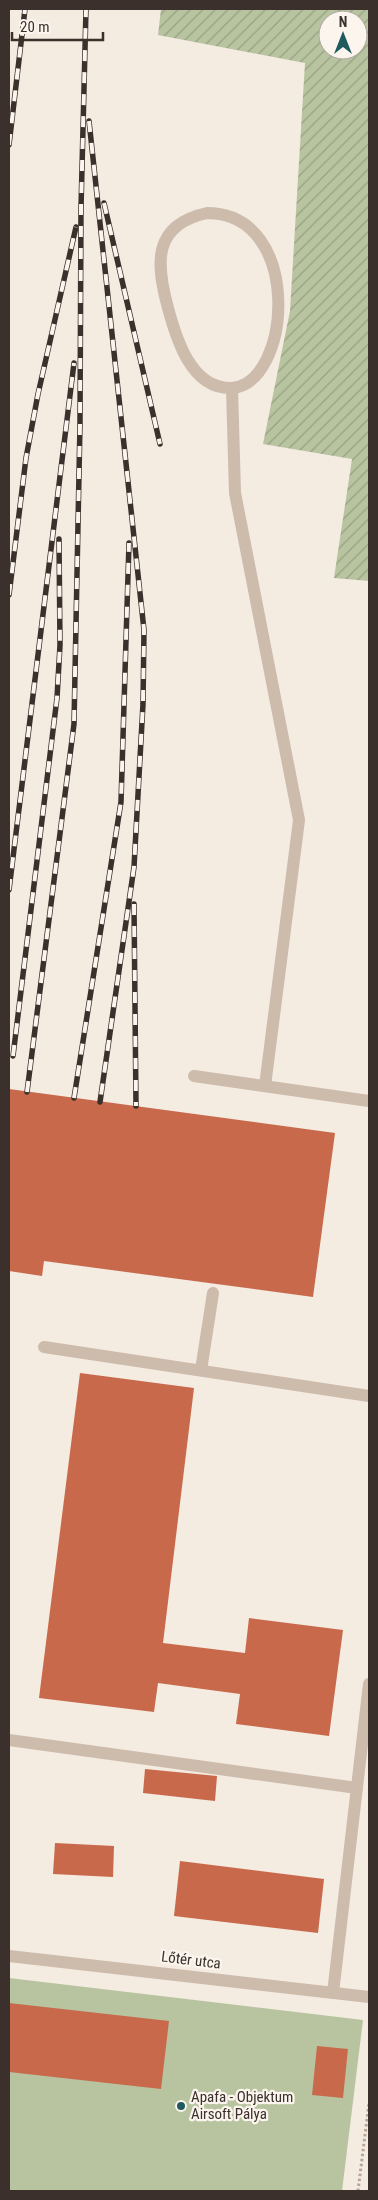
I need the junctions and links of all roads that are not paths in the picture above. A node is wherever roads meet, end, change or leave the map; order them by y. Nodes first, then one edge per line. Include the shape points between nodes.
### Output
1 (232, 388) junction
2 (194, 1076) dead end
3 (265, 1086) junction
4 (369, 1101) edge
5 (213, 1293) dead end
6 (44, 1347) dead end
7 (201, 1370) junction
8 (369, 1396) edge
9 (369, 1684) edge
10 (9, 1740) edge
11 (357, 1788) junction
12 (9, 1956) edge
13 (332, 1993) junction
14 (369, 1997) edge

1 - 1 street via 209,382 191,366 178,344 160,278 159,262 168,236 177,225 207,213 238,218 258,235 271,258 277,283 272,352 260,373
1 - 3 street via 235,493 299,820
2 - 3 street
3 - 4 street
5 - 7 street
6 - 7 street
7 - 8 street
9 - 11 street
10 - 11 street
11 - 13 street
12 - 13 street, Lőtér utca
13 - 14 street, Lőtér utca

